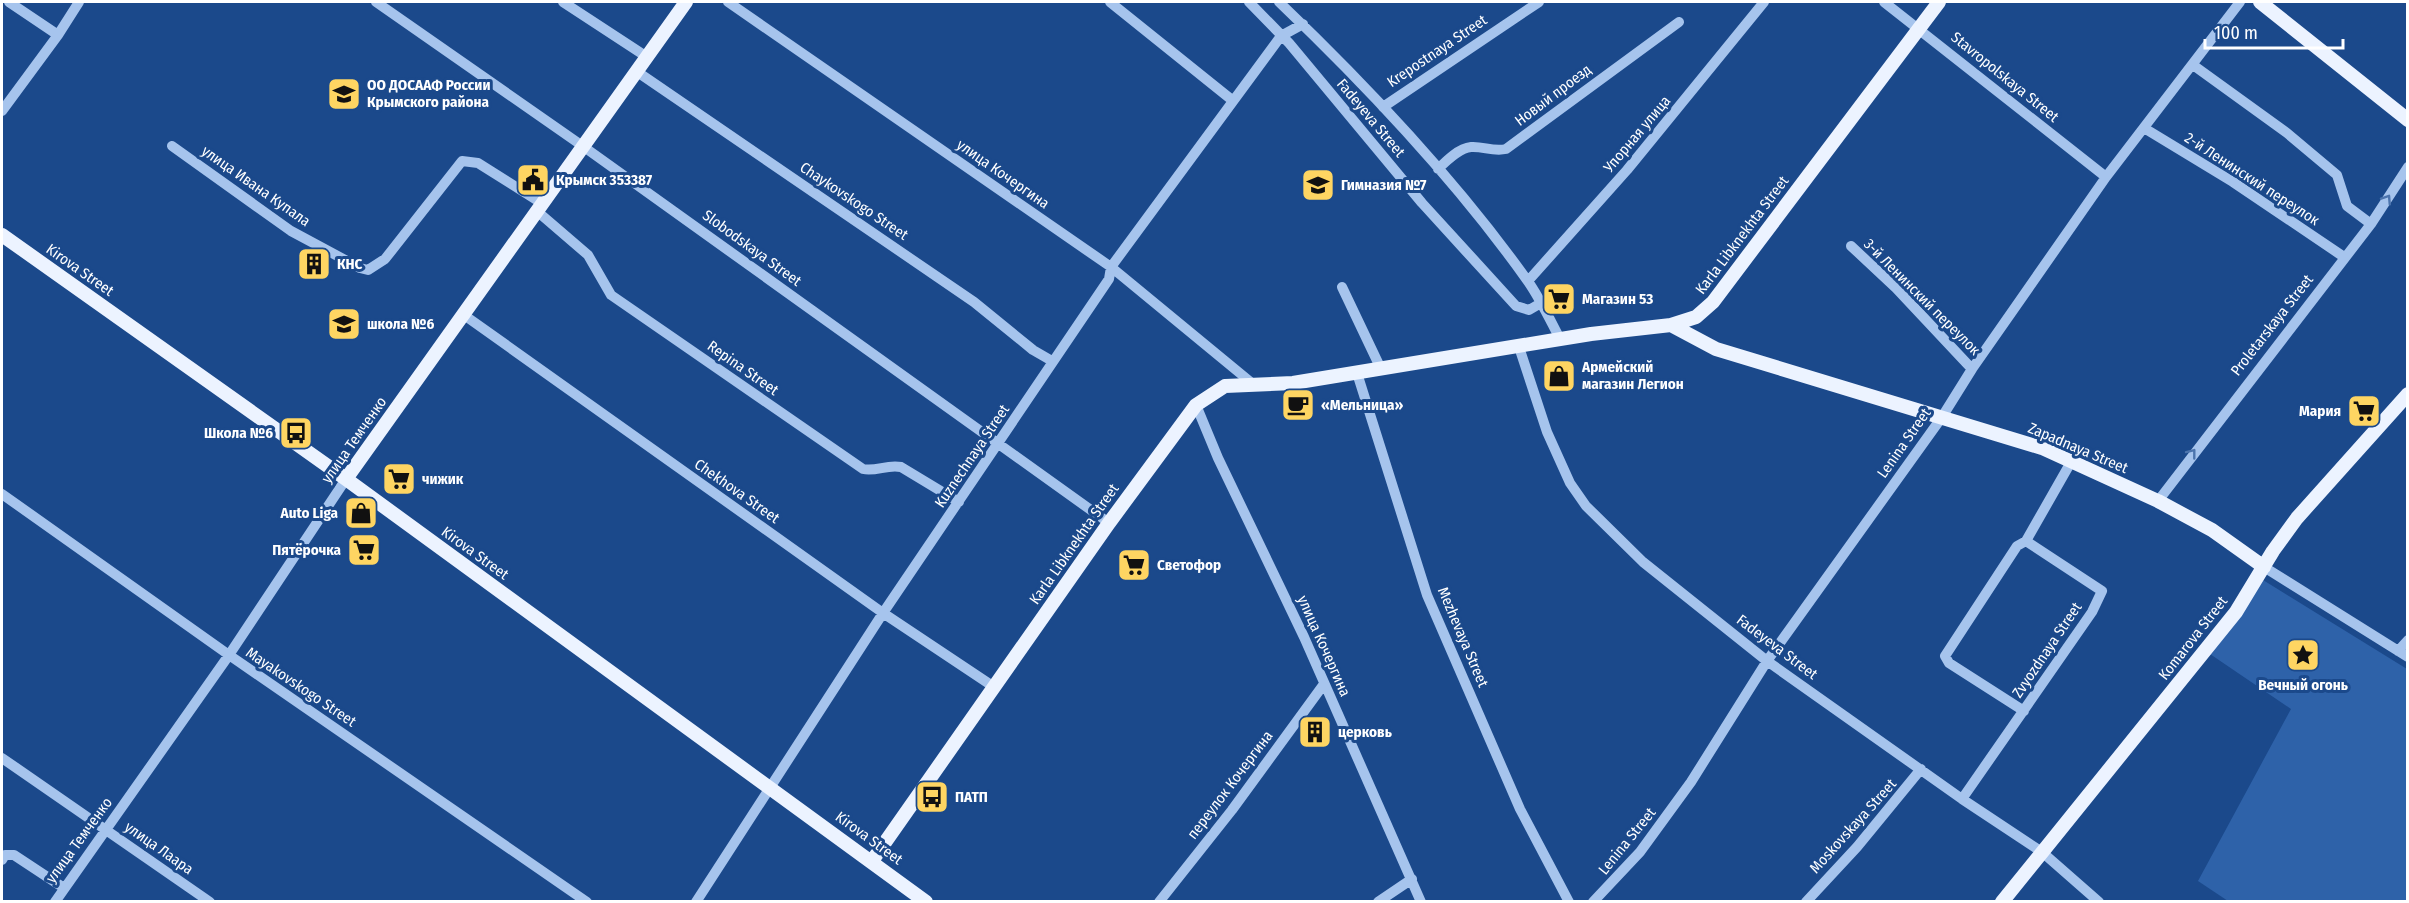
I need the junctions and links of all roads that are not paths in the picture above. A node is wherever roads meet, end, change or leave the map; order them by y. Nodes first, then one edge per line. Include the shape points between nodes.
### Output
1 (9, 2) edge
2 (80, 2) edge
3 (376, 2) edge
4 (563, 2) edge
5 (686, 2) edge
6 (728, 2) edge
7 (1110, 2) edge
8 (1249, 2) edge
9 (1279, 2) edge
10 (1539, 2) edge
11 (1764, 2) edge
12 (1884, 2) edge
13 (1939, 2) edge
14 (2240, 2) edge
15 (2260, 2) edge
16 (1679, 22) dead end
17 (1303, 24) junction
18 (1919, 28) junction
19 (58, 36) junction
20 (1281, 36) junction
21 (646, 57) junction
22 (2193, 64) junction
23 (636, 71) junction
24 (1232, 100) junction
25 (1383, 107) junction
26 (2, 111) edge
27 (2408, 120) edge
28 (2144, 128) junction
29 (172, 146) dead end
30 (584, 147) junction
31 (2408, 167) edge
32 (1438, 169) junction
33 (2106, 177) junction
34 (540, 208) junction
35 (2371, 224) junction
36 (2, 236) edge
37 (1851, 246) dead end
38 (2344, 257) junction
39 (1111, 267) junction
40 (1528, 281) junction
41 (1342, 287) dead end
42 (1540, 303) junction
43 (464, 315) junction
44 (1671, 325) junction
45 (1560, 339) junction
46 (1519, 347) junction
47 (1052, 361) junction
48 (1381, 369) junction
49 (1972, 369) junction
50 (1357, 373) junction
51 (1253, 384) junction
52 (2408, 394) edge
53 (1196, 405) junction
54 (1942, 417) junction
55 (999, 444) junction
56 (2071, 462) junction
57 (346, 479) junction
58 (2, 494) edge
59 (2158, 501) junction
60 (959, 502) junction
61 (1109, 523) junction
62 (2026, 541) junction
63 (2264, 567) junction
64 (883, 613) junction
65 (2408, 640) edge
66 (2403, 654) edge
67 (229, 656) junction
68 (1767, 661) junction
69 (1324, 684) junction
70 (993, 687) junction
71 (2024, 711) junction
72 (2, 758) edge
73 (1921, 769) junction
74 (771, 787) junction
75 (1962, 799) junction
76 (107, 830) junction
77 (2042, 852) junction
78 (2, 860) edge
79 (872, 861) junction
80 (1412, 879) junction
81 (64, 888) junction
82 (55, 902) edge
83 (210, 902) edge
84 (587, 902) edge
85 (696, 902) edge
86 (926, 902) edge
87 (1159, 902) edge
88 (1378, 902) edge
89 (1421, 902) edge
90 (1569, 902) edge
91 (1593, 902) edge
92 (1806, 902) edge
93 (2002, 902) edge
94 (2099, 902) edge

1 - 19 street
2 - 19 street
3 - 30 street, Slobodskaya Street
4 - 21 street
5 - 21 main road, улица Темченко
6 - 39 street, улица Кочергина
7 - 24 street
8 - 20 street, Fadeyeva Street
9 - 17 street, Fadeyeva Street
10 - 25 street, Krepostnaya Street
11 - 40 street, Упорная улица via 1627,170
12 - 18 street, Stavropolskaya Street
13 - 18 main road, Karla Libknekhta Street
14 - 22 street, Lenina Street
15 - 27 main road
16 - 32 street, Новый проезд via 1506,149 1466,148
17 - 20 street
17 - 25 street, Fadeyeva Street
18 - 33 street, Stavropolskaya Street
18 - 44 main road, Karla Libknekhta Street via 1713,302 1696,317
19 - 26 street
20 - 24 street, Kuznechnaya Street
20 - 42 street, Fadeyeva Street via 1422,203 1516,306 1529,310
21 - 23 main road, улица Темченко
22 - 28 street, Lenina Street
22 - 35 street via 2337,175 2348,206
23 - 30 main road, улица Темченко
23 - 47 street, Chaykovskogo Street via 974,302
24 - 39 street, Kuznechnaya Street
25 - 32 street, Fadeyeva Street
28 - 33 street, Lenina Street
28 - 38 street, 2-й Ленинский переулок
29 - 34 street, улица Ивана Купала via 291,231 368,270 385,258 462,161 478,163
30 - 34 main road, улица Темченко
30 - 55 street, Slobodskaya Street
35 -> 31 street, Proletarskaya Street
32 - 40 street, Fadeyeva Street
33 - 49 street, Lenina Street
34 - 43 main road, улица Темченко
34 - 60 street, Repina Street via 588,255 611,295 862,469 901,467
35 - 38 street, Proletarskaya Street
36 - 57 main road, Kirova Street
37 - 49 street, 3-й Ленинский переулок
59 -> 38 street, Proletarskaya Street
39 - 47 street, Kuznechnaya Street via 1109,279
39 - 51 street, улица Кочергина
40 - 42 street, Fadeyeva Street
41 - 48 street
42 - 45 street, Fadeyeva Street
43 - 57 main road, улица Темченко
43 - 64 street, Chekhova Street
44 - 45 main road, Karla Libknekhta Street
44 - 54 main road, Zapadnaya Street via 1716,349
45 - 46 main road, Karla Libknekhta Street
46 - 48 main road, Karla Libknekhta Street
46 - 68 street, Fadeyeva Street via 1558,459 1586,506 1643,562
47 - 55 street, Kuznechnaya Street
48 - 50 main road, Karla Libknekhta Street
49 - 54 street, Lenina Street
50 - 51 main road, Karla Libknekhta Street via 1293,383
50 - 90 street, Mezhevaya Street via 1427,594 1520,809
51 - 53 main road, Karla Libknekhta Street via 1225,386
52 - 63 main road, Komarova Street via 2297,518
53 - 61 main road, Karla Libknekhta Street
53 - 69 street, улица Кочергина
54 - 56 main road, Zapadnaya Street via 2042,448
54 - 68 street, Lenina Street
55 - 60 street, Kuznechnaya Street
55 - 61 street, Slobodskaya Street
56 - 59 main road, Zapadnaya Street
56 - 62 street, Zvyozdnaya Street
57 - 67 street, улица Темченко
57 - 74 main road, Kirova Street
58 - 67 street, Mayakovskogo Street
59 - 63 main road, Zapadnaya Street via 2212,530
60 - 64 street, Kuznechnaya Street
61 - 70 main road, Karla Libknekhta Street
62 - 71 street, Zvyozdnaya Street via 2102,591 2092,612
62 - 71 street, Zvyozdnaya Street via 2017,546 1945,656 1949,663
63 - 66 street, Zapadnaya Street
63 - 77 main road, Komarova Street via 2236,612
64 - 70 street, Chekhova Street
64 - 74 street, Kuznechnaya Street
65 - 66 street
67 - 76 street, улица Темченко
67 - 84 street, Mayakovskogo Street
68 - 73 street, Fadeyeva Street
68 - 91 street, Lenina Street via 1691,782 1640,852
69 - 80 street, улица Кочергина
69 - 87 street, переулок Кочергина
70 - 79 main road, Karla Libknekhta Street
71 - 75 street, Zvyozdnaya Street
72 - 76 street, улица Лаара
73 - 75 street, Fadeyeva Street
73 - 92 street, Moskovskaya Street
74 - 79 main road, Kirova Street
74 - 85 street, Kuznechnaya Street
75 - 77 street, Fadeyeva Street
76 - 81 street, улица Темченко
76 - 83 street, улица Лаара
77 - 93 main road, Komarova Street
77 - 94 street, Fadeyeva Street
78 - 81 street via 6,855 14,855
79 - 86 main road, Kirova Street
80 - 88 street
80 - 89 street, улица Кочергина
81 - 82 street, улица Темченко

